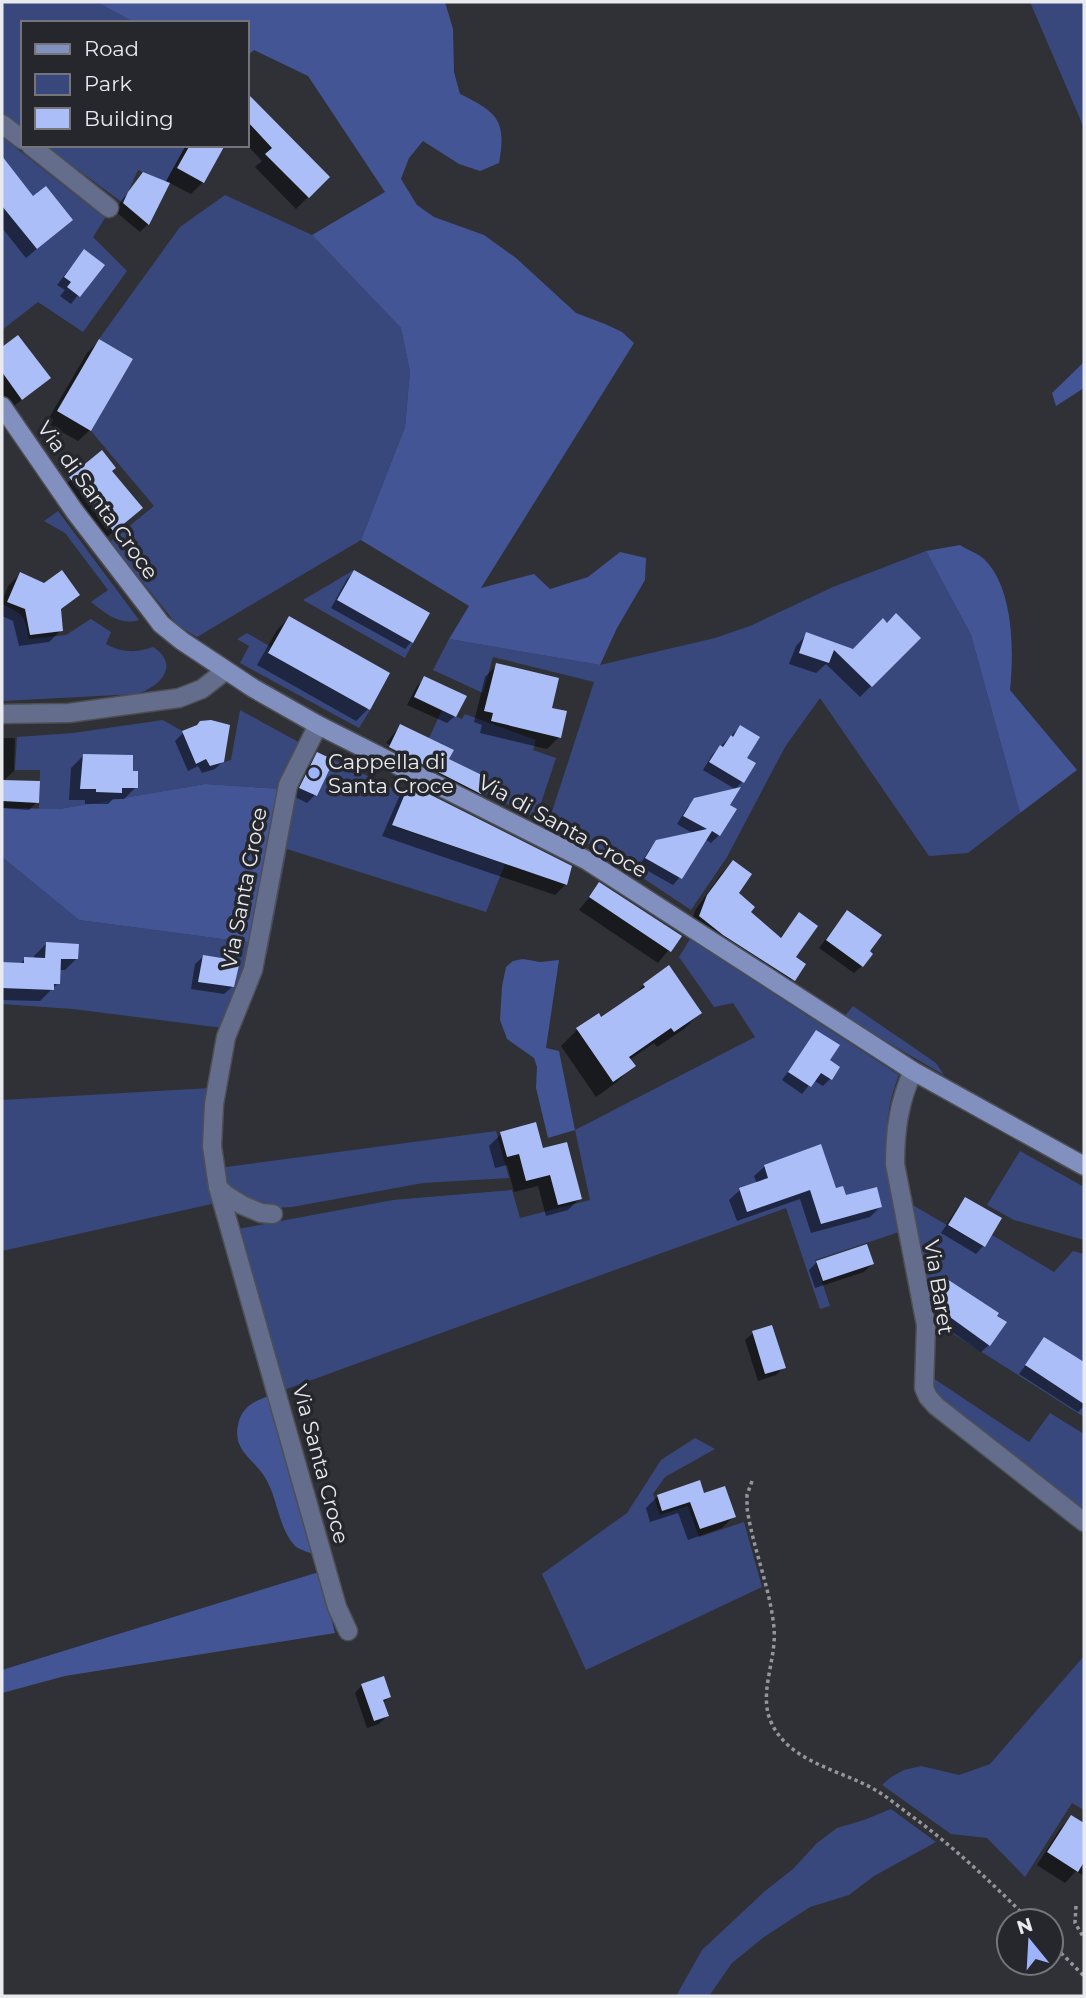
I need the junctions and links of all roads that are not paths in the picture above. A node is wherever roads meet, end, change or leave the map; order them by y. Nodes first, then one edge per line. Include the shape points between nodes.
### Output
1 (2, 124) edge
2 (21, 138) edge
3 (33, 147) edge
4 (109, 208) dead end
5 (2, 406) edge
6 (225, 671) junction
7 (2, 714) edge
8 (318, 724) junction
9 (913, 1071) junction
10 (1084, 1166) edge
11 (218, 1186) junction
12 (273, 1214) dead end
13 (1084, 1522) edge
14 (348, 1631) dead end

1 - 2 street
3 - 4 street
5 - 6 main road, Via di Santa Croce via 83,523 161,624
6 - 7 street via 202,690 178,698 69,713
6 - 8 main road, Via di Santa Croce
8 - 9 main road, Via di Santa Croce via 593,864
8 - 11 street, Via Santa Croce via 288,785 253,970 222,1054 212,1130
9 - 10 main road, Via di Santa Croce
9 - 13 street, Via Baret via 899,1110 895,1164 926,1325 925,1391 936,1406
11 - 12 street via 242,1205
11 - 14 street, Via Santa Croce via 337,1607

